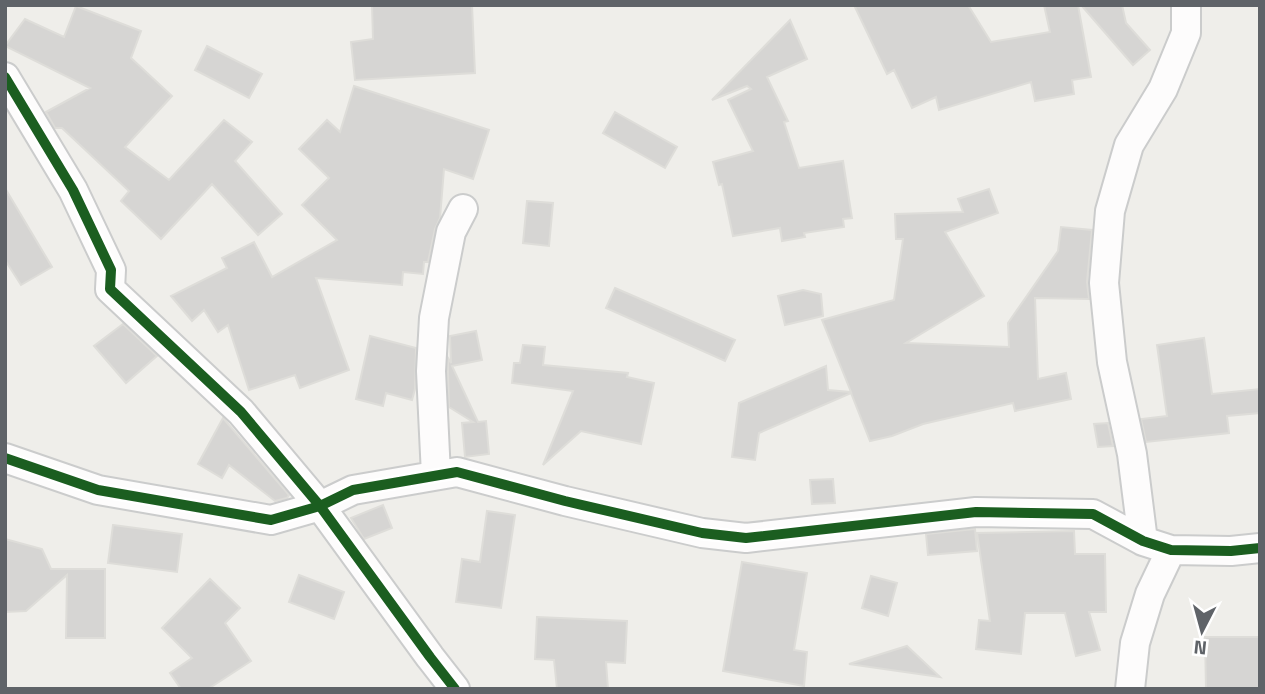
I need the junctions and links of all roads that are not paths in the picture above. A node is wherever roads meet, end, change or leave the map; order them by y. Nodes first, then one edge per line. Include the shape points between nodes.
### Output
1 (1186, 5) edge
2 (5, 78) edge
3 (463, 209) dead end
4 (5, 458) edge
5 (436, 475) junction
6 (320, 506) junction
7 (1143, 541) junction
8 (1260, 548) edge
9 (1171, 550) junction
10 (456, 689) edge
11 (1130, 689) edge

1 - 7 street via 1186,33 1168,78 1129,145 1110,211 1104,283 1112,362 1132,454
2 - 6 street via 73,190 111,270 110,289 240,412
3 - 5 street via 451,232 434,318
4 - 6 street via 98,490 271,520
5 - 6 street via 353,490
5 - 7 street via 457,472 689,530 746,538 976,512 1093,514
6 - 10 street
7 - 9 street
8 - 9 street
9 - 11 street via 1150,594 1135,643

